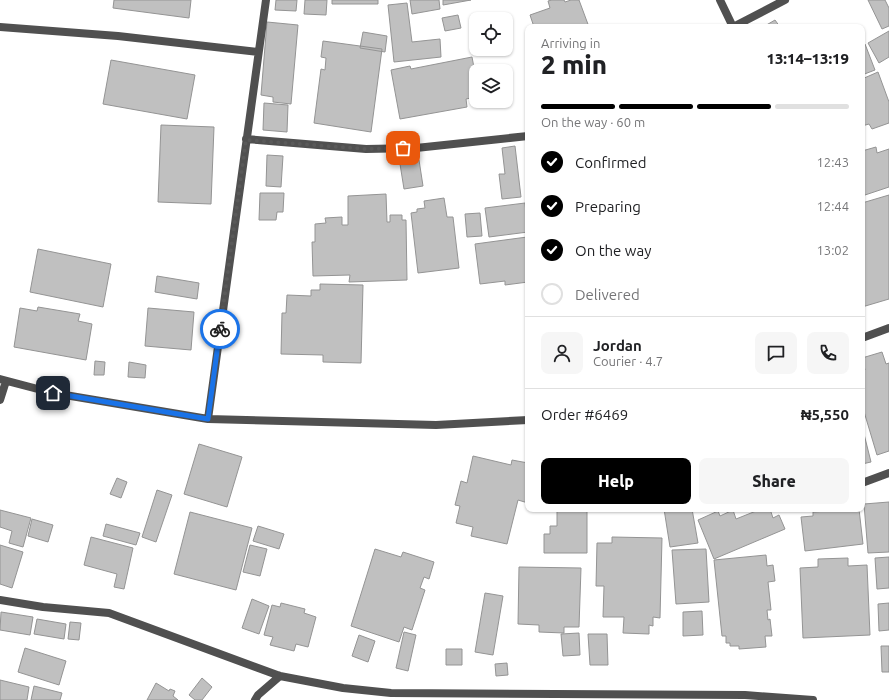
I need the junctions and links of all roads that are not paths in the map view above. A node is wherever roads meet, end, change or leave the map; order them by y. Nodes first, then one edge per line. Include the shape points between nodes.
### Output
1 (266, 0) edge
2 (720, 0) edge
3 (785, 0) edge
4 (732, 24) edge
5 (739, 24) edge
6 (0, 27) edge
7 (258, 52) junction
8 (525, 136) edge
9 (246, 140) junction
10 (889, 328) edge
11 (865, 337) edge
12 (3, 380) edge
13 (0, 400) edge
14 (208, 419) junction
15 (525, 420) edge
16 (889, 473) edge
17 (865, 482) edge
18 (0, 600) edge
19 (280, 676) junction
20 (744, 698) edge
21 (255, 700) edge
22 (813, 700) edge

1 - 7 street
2 - 4 street
3 - 5 street
6 - 7 street via 118,36
7 - 9 street
8 - 9 street via 416,148 366,149
9 - 14 street
10 - 11 street
12 - 13 street
12 - 14 street via 53,393
14 - 15 street via 436,424
16 - 17 street
18 - 19 street via 109,613
19 - 20 street via 343,688 391,693
19 - 21 street
20 - 22 street

